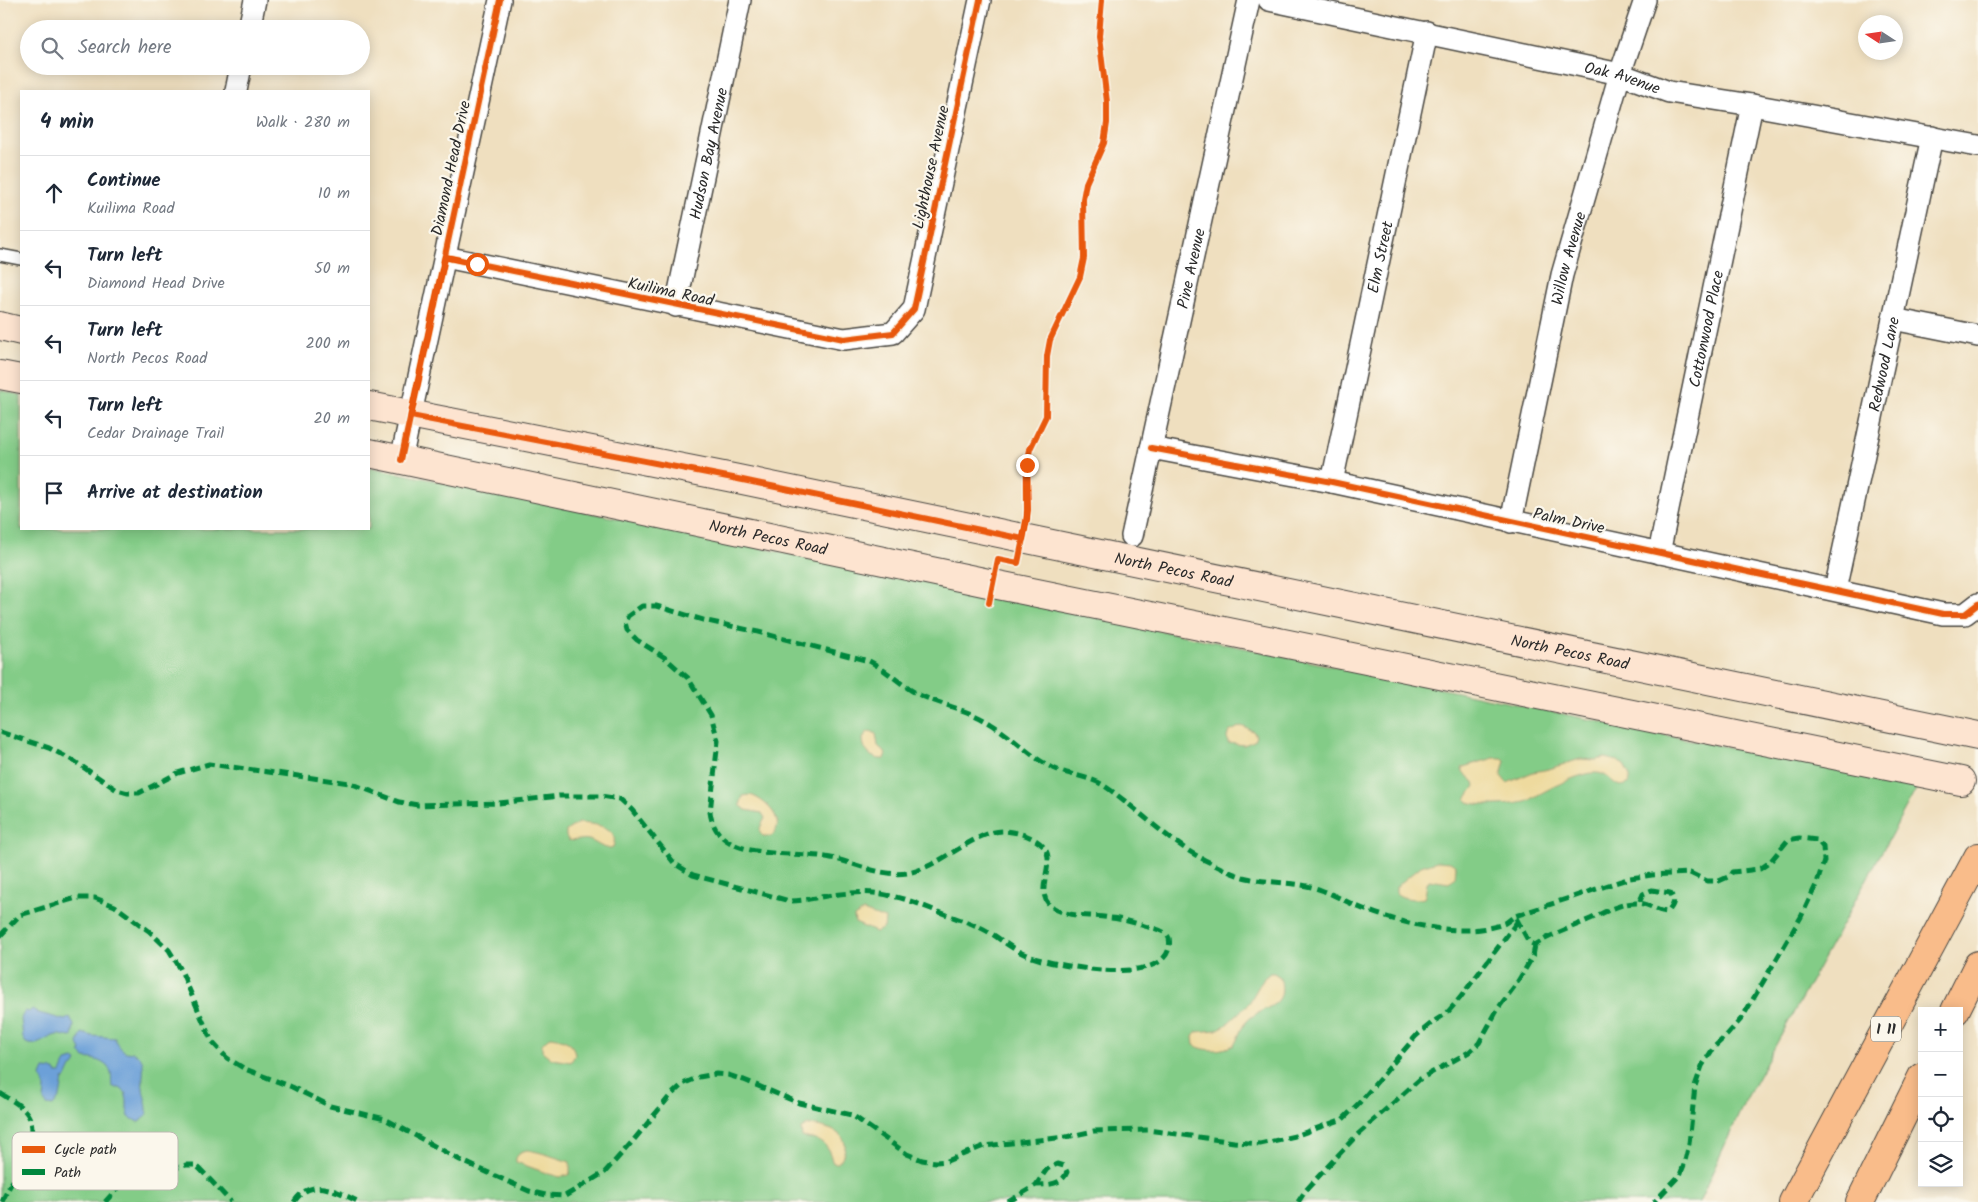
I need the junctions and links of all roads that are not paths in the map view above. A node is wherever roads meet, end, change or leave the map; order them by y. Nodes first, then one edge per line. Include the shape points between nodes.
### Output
1 (255, 0) edge
2 (500, 0) edge
3 (740, 0) edge
4 (980, 0) edge
5 (1249, 0) edge
6 (1269, 0) edge
7 (1645, 0) edge
8 (251, 20) edge
9 (1427, 32) junction
10 (1620, 74) junction
11 (239, 75) edge
12 (236, 90) edge
13 (1752, 105) junction
14 (1932, 137) junction
15 (1978, 146) edge
16 (0, 254) edge
17 (445, 257) junction
18 (20, 259) edge
19 (676, 306) junction
20 (1893, 318) junction
21 (0, 326) edge
22 (20, 331) edge
23 (893, 333) joint
24 (1978, 336) edge
25 (0, 375) edge
26 (20, 380) edge
27 (370, 406) edge
28 (411, 416) junction
29 (1151, 448) junction
30 (370, 453) edge
31 (401, 460) junction
32 (1332, 482) junction
33 (1511, 522) junction
34 (1132, 536) dead end
35 (1659, 554) junction
36 (1834, 590) junction
37 (1978, 604) edge
38 (1978, 736) edge
39 (1961, 781) dead end
40 (1978, 857) edge
41 (1978, 965) edge
42 (1957, 1007) edge
43 (1918, 1085) edge
44 (1794, 1202) edge
45 (1860, 1202) edge

1 - 8 street
2 - 17 street, Diamond Head Drive
3 - 19 street, Hudson Bay Avenue
4 - 23 street, Lighthouse Avenue via 914,309
5 - 29 street, Pine Avenue
6 - 9 street, Oak Avenue
7 - 10 street, Willow Avenue
9 - 10 street, Oak Avenue
9 - 32 street, Elm Street
10 - 13 street, Oak Avenue via 1669,92
10 - 33 street, Willow Avenue via 1562,275
11 - 12 street
13 - 14 street, Oak Avenue
13 - 35 street, Cottonwood Place
14 - 15 street, Oak Avenue
14 - 20 street, Redwood Lane
16 - 18 lane
17 - 19 street, Kuilima Road
17 - 28 street, Diamond Head Drive
19 - 23 street, Kuilima Road via 844,339
20 - 24 street
20 - 36 street, Redwood Lane
21 - 22 main road
25 - 26 main road
27 - 28 main road, North Pecos Road
28 - 31 street, Diamond Head Drive
28 - 38 main road, North Pecos Road via 733,478
29 - 32 street, Palm Drive
29 - 34 street, Pine Avenue
30 - 31 main road, North Pecos Road
31 - 39 main road, North Pecos Road
32 - 33 street, Palm Drive
33 - 35 street, Palm Drive
35 - 36 street, Palm Drive
36 - 37 street, Palm Drive via 1944,614 1966,614
40 - 44 highway, I 11
41 - 42 highway
43 - 45 highway

